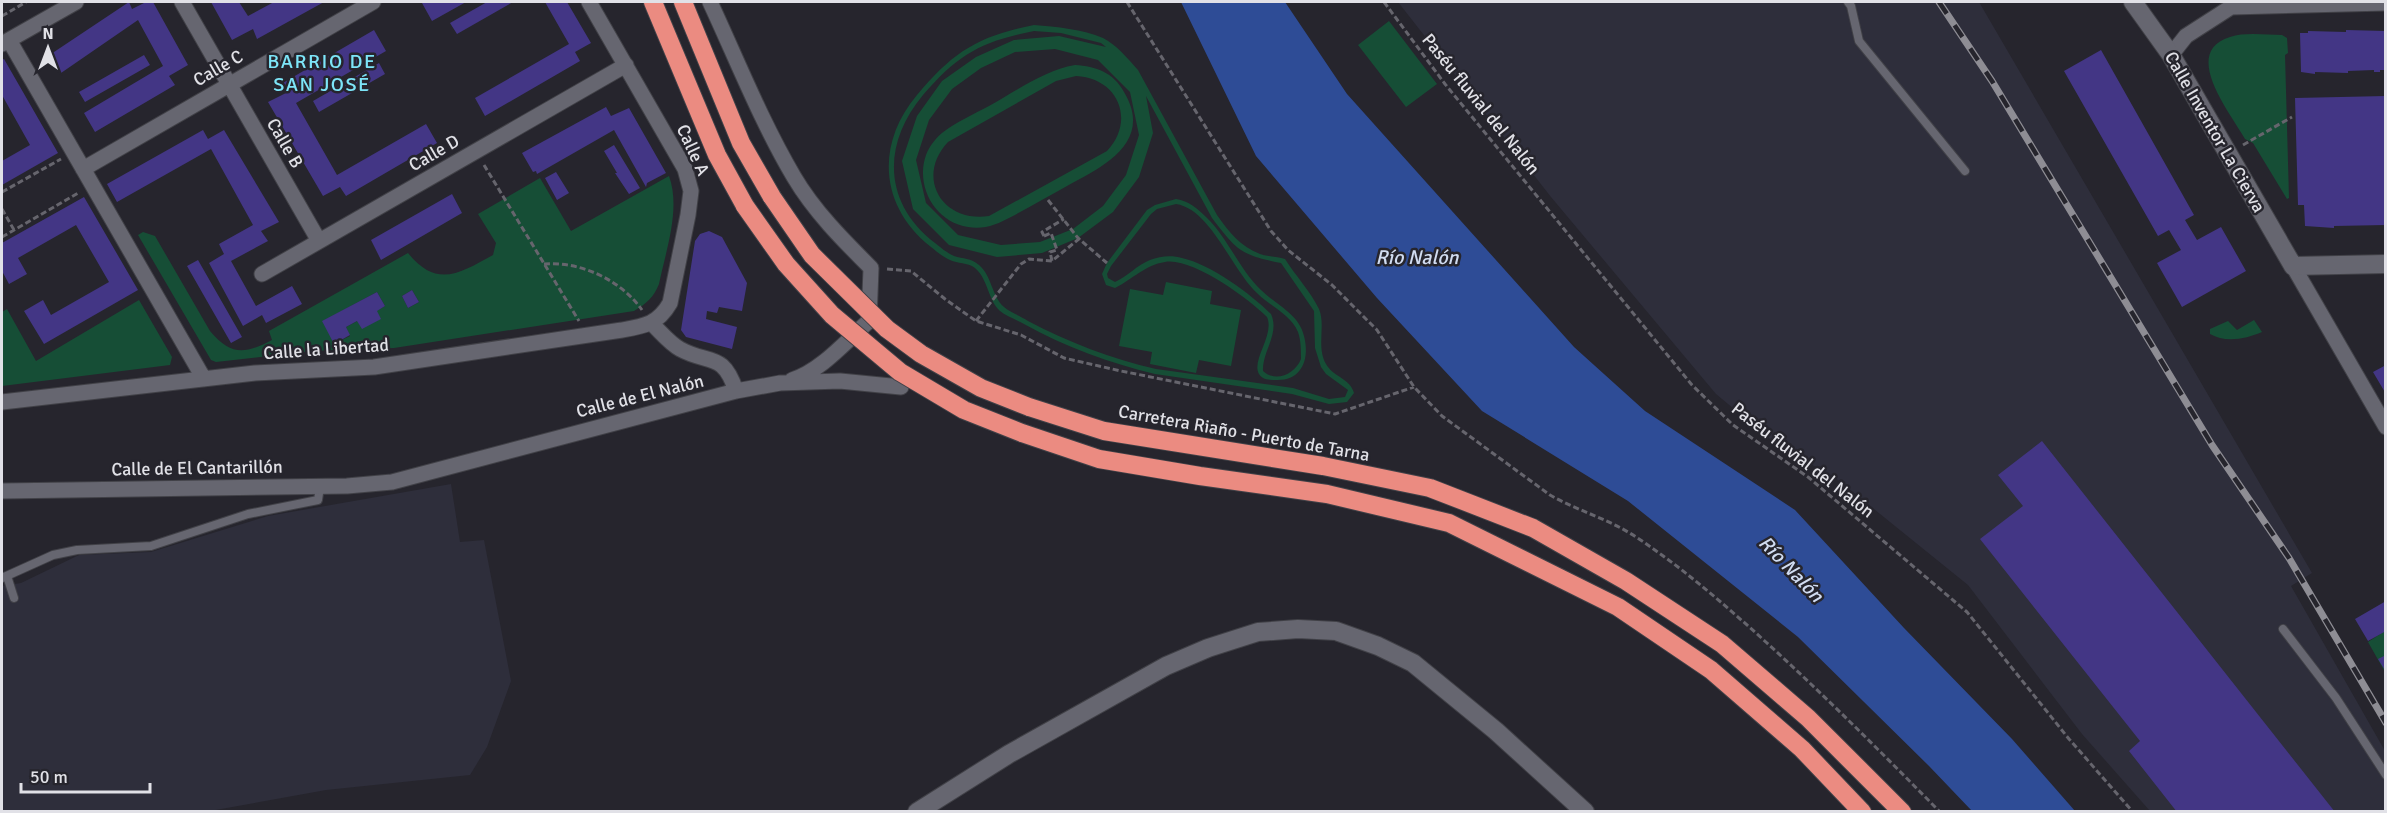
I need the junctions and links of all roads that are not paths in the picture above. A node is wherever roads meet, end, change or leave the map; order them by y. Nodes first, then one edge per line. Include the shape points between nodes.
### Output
1 (76, 2) edge
2 (182, 2) edge
3 (373, 2) edge
4 (589, 2) edge
5 (653, 2) edge
6 (683, 2) edge
7 (711, 2) edge
8 (1848, 2) edge
9 (2133, 2) edge
10 (2385, 3) edge
11 (2229, 4) edge
12 (5, 42) edge
13 (2172, 55) junction
14 (626, 65) junction
15 (228, 84) junction
16 (83, 169) junction
17 (1965, 171) dead end
18 (319, 241) junction
19 (2385, 264) edge
20 (2293, 266) junction
21 (262, 274) dead end
22 (651, 323) junction
23 (204, 379) junction
24 (780, 383) junction
25 (901, 387) dead end
26 (736, 391) junction
27 (2, 402) edge
28 (2385, 427) edge
29 (392, 482) joint
30 (320, 487) junction
31 (2, 491) edge
32 (4, 577) edge
33 (14, 598) dead end
34 (2283, 629) dead end
35 (2385, 775) edge
36 (917, 812) edge
37 (1585, 812) edge
38 (1862, 812) edge
39 (1902, 812) edge

1 - 12 street
2 - 15 street, Calle B
3 - 15 street, Calle C
4 - 14 street, Calle A
5 - 38 highway, bridge via 717,155 745,206 786,264 832,315 900,372 964,410 1099,459 1327,494 1449,523 1618,607 1711,670 1802,749
6 - 39 highway, Carretera Riaño - Puerto de Tarna, bridge via 741,143 772,197 812,255 888,329 921,354 981,388 1104,431 1323,466 1430,488 1533,528 1626,581 1722,644 1808,718
7 - 24 street via 795,179 838,235 871,268 869,321 816,368
8 - 17 lane via 1859,41
9 - 13 main road, Calle Inventor La Cierva
10 - 11 street
11 - 13 street via 2186,36
12 - 16 street
13 - 20 main road, Calle Inventor La Cierva
14 - 18 street, Calle D
14 - 22 street, Calle A via 685,169 691,191 670,303 663,315
15 - 16 street, Calle C
15 - 18 street, Calle B
16 - 23 street
18 - 21 street, Calle D
19 - 20 main road
20 - 28 street
22 - 23 street, Calle la Libertad via 583,337 374,367
22 - 26 street via 680,349 717,361 728,370
23 - 27 street, Calle la Libertad
24 - 25 street, Calle de El Nalón via 840,381
24 - 26 street, Calle de El Nalón
26 - 29 street, Calle de El Nalón
29 - 30 street, Calle de El Cantarillón
30 - 31 street, Calle de El Cantarillón
30 - 32 lane via 318,500 248,514 151,546 53,555
32 - 33 lane
34 - 35 lane via 2336,698
36 - 37 main road via 1009,754 1166,666 1258,632 1298,629 1336,631 1413,663

